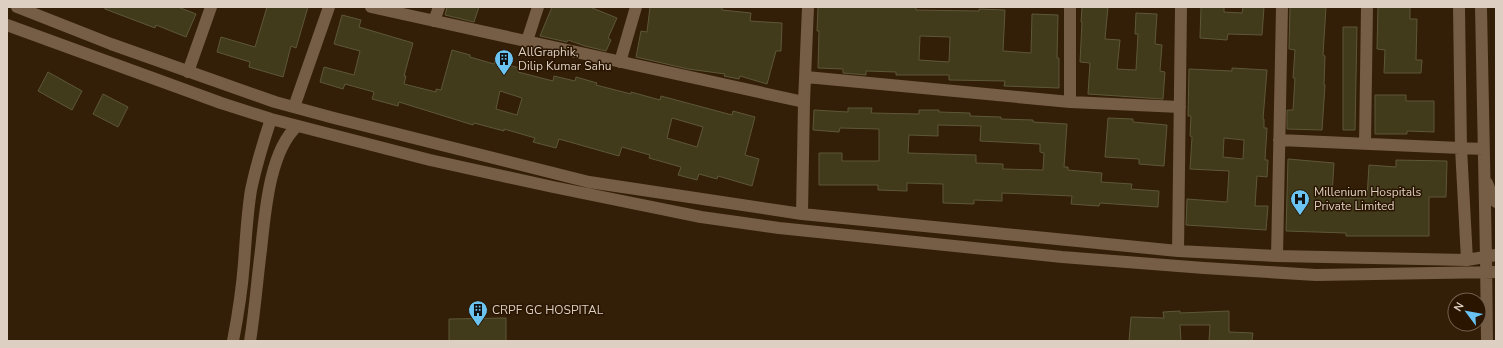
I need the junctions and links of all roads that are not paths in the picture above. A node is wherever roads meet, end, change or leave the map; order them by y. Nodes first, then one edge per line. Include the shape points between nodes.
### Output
1 (17, 7) edge
2 (211, 7) edge
3 (328, 7) edge
4 (371, 7) edge
5 (439, 7) edge
6 (538, 7) edge
7 (636, 7) edge
8 (808, 7) edge
9 (1070, 7) edge
10 (1181, 7) edge
11 (1282, 7) edge
12 (1367, 7) edge
13 (1459, 7) edge
14 (1481, 7) edge
15 (434, 21) junction
16 (7, 25) edge
17 (527, 42) junction
18 (161, 62) junction
19 (620, 62) junction
20 (188, 72) junction
21 (806, 77) junction
22 (155, 79) junction
23 (804, 102) junction
24 (1070, 102) junction
25 (1180, 107) junction
26 (294, 108) junction
27 (271, 119) junction
28 (297, 126) junction
29 (367, 126) junction
30 (1279, 140) junction
31 (363, 143) junction
32 (1365, 144) junction
33 (1461, 148) junction
34 (1483, 149) junction
35 (1484, 176) junction
36 (1496, 202) edge
37 (802, 214) junction
38 (1104, 244) junction
39 (1178, 251) junction
40 (1277, 256) junction
41 (1491, 256) edge
42 (1102, 260) junction
43 (1467, 260) junction
44 (1491, 272) edge
45 (1487, 292) edge
46 (1496, 303) edge
47 (1487, 312) edge
48 (233, 341) edge
49 (250, 341) edge

1 - 18 street
2 - 20 street
3 - 26 street
4 - 15 street
5 - 15 street
6 - 17 street
7 - 19 street
8 - 21 street
9 - 24 street
10 - 25 street
11 - 30 street
12 - 32 street
13 - 33 street
14 - 34 street
15 - 17 street
16 - 22 street
17 - 19 street
18 - 20 street
18 - 22 street
19 - 23 street
20 - 26 street
21 - 23 street
21 - 24 street
22 - 27 street
23 - 37 street
24 - 25 street
25 - 39 street
26 - 29 street
27 - 28 street
27 - 48 street via 251,190
28 - 31 street
28 - 49 street via 283,144 265,206
29 - 31 street
29 - 37 street via 590,182
30 - 32 street
30 - 40 street
31 - 42 street via 553,187 701,217 779,228
32 - 33 street
33 - 34 street
33 - 43 street
34 - 35 street
35 - 36 street
35 - 41 street
37 - 38 street
38 - 39 street
38 - 42 street
39 - 40 street
40 - 43 street
41 - 43 street
41 - 44 street
42 - 44 street via 1316,275
44 - 45 street
46 - 47 street

